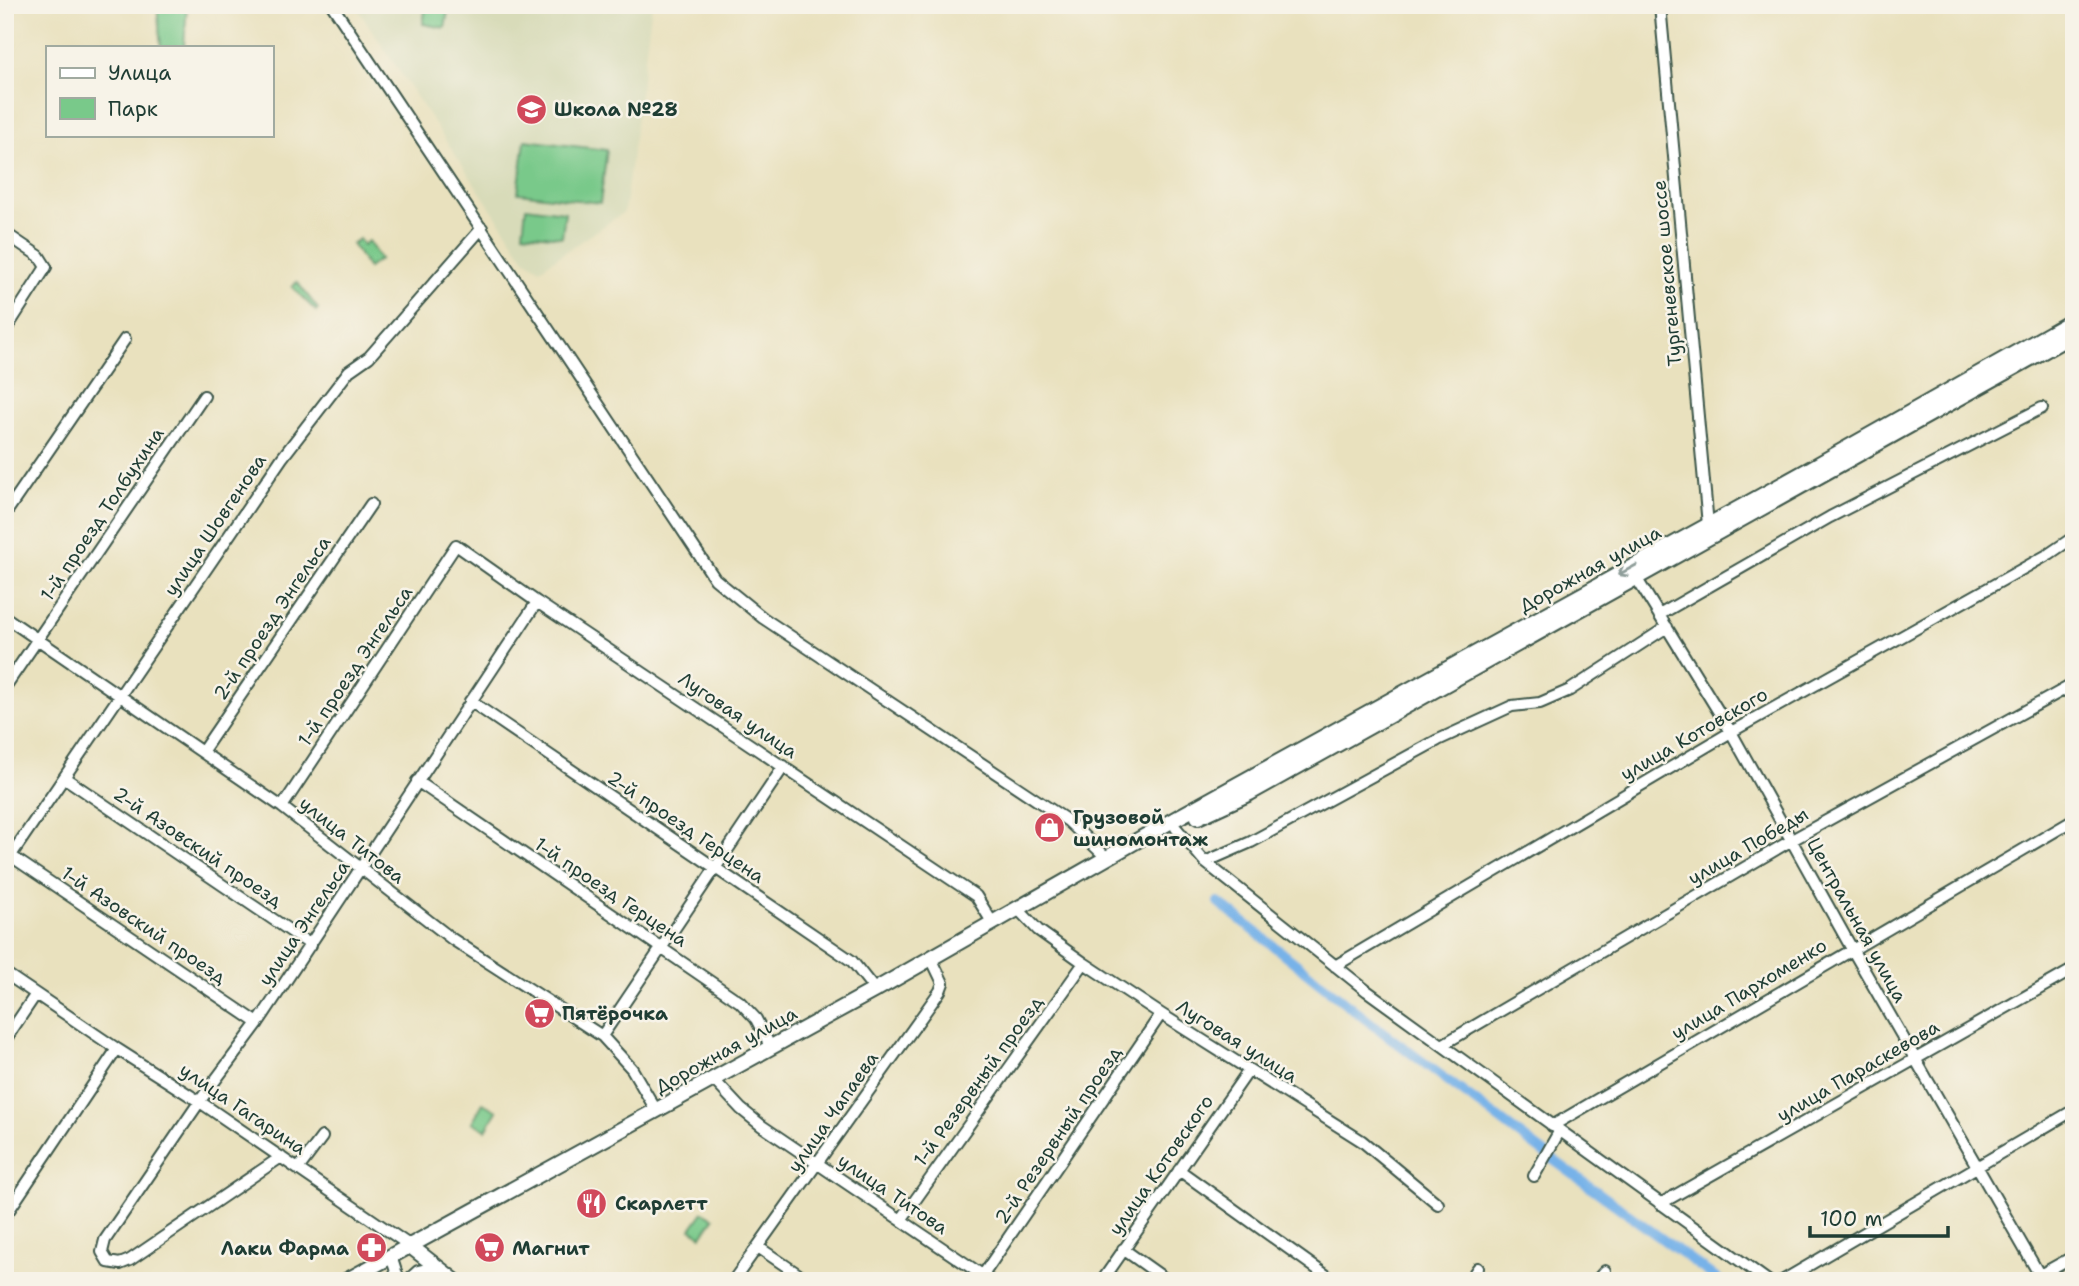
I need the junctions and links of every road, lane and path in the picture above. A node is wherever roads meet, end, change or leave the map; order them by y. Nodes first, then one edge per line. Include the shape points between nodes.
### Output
1 (332, 5) edge
2 (1660, 5) edge
3 (482, 228) junction
4 (5, 233) edge
5 (2074, 320) edge
6 (5, 331) edge
7 (2074, 334) edge
8 (125, 340) dead end
9 (204, 396) dead end
10 (2042, 408) dead end
11 (371, 504) dead end
12 (5, 513) edge
13 (1711, 531) junction
14 (2074, 537) edge
15 (456, 545) joint
16 (1637, 579) junction
17 (537, 602) junction
18 (1659, 615) junction
19 (5, 617) edge
20 (1667, 627) junction
21 (38, 639) junction
22 (2074, 684) edge
23 (5, 687) edge
24 (121, 695) junction
25 (470, 701) junction
26 (1731, 732) junction
27 (202, 752) junction
28 (784, 766) junction
29 (65, 778) junction
30 (417, 781) junction
31 (282, 807) junction
32 (2074, 820) edge
33 (1176, 828) junction
34 (1792, 840) junction
35 (1123, 850) junction
36 (1107, 858) junction
37 (8, 860) edge
38 (1205, 862) junction
39 (362, 868) junction
40 (715, 868) junction
41 (1017, 908) junction
42 (992, 922) junction
43 (311, 945) junction
44 (661, 947) junction
45 (1852, 949) junction
46 (931, 958) junction
47 (1084, 963) junction
48 (1335, 966) junction
49 (2074, 969) edge
50 (5, 973) edge
51 (875, 990) junction
52 (36, 995) junction
53 (1161, 1014) junction
54 (258, 1023) junction
55 (602, 1036) junction
56 (5, 1040) edge
57 (1442, 1045) junction
58 (770, 1046) junction
59 (117, 1049) junction
60 (1915, 1058) junction
61 (1249, 1070) junction
62 (713, 1079) junction
63 (200, 1102) junction
64 (656, 1110) junction
65 (2074, 1110) edge
66 (1556, 1129) junction
67 (322, 1137) dead end
68 (281, 1157) junction
69 (818, 1164) junction
70 (1976, 1166) junction
71 (298, 1169) junction
72 (1179, 1170) junction
73 (1534, 1177) dead end
74 (1660, 1203) junction
75 (1438, 1204) dead end
76 (5, 1216) edge
77 (901, 1220) junction
78 (409, 1245) junction
79 (758, 1247) junction
80 (1123, 1249) junction
81 (391, 1256) junction
82 (2074, 1256) edge
83 (435, 1267) junction
84 (1478, 1268) dead end
85 (1605, 1271) dead end
86 (987, 1278) edge
87 (2037, 1279) edge
88 (346, 1281) edge
89 (399, 1281) edge
90 (407, 1281) edge
91 (455, 1281) edge
92 (733, 1281) edge
93 (808, 1281) edge
94 (1102, 1281) edge
95 (1168, 1281) edge
96 (1334, 1281) edge
97 (1469, 1281) edge
98 (1596, 1281) edge
99 (1768, 1281) edge
100 (1783, 1281) edge

1 - 3 street
2 - 13 street, Тургеневское шоссе
3 - 24 street, улица Шовгенова via 369,357 349,371 282,458
3 - 36 street via 715,579 755,612 1068,821
4 - 6 street via 46,267
5 - 13 main road, Дорожная улица
7 - 13 main road, Дорожная улица
8 - 12 street
9 - 21 street, 1-й проезд Толбухина
10 - 18 street via 1830,517
11 - 27 street, 2-й проезд Энгельса
13 - 16 main road, Дорожная улица
13 -> 35 main road, Дорожная улица
14 - 26 street, улица Котовского
15 - 17 street, Луговая улица
15 - 31 street, 1-й проезд Энгельса
16 - 18 street, Центральная улица
16 - 33 main road, Дорожная улица via 1250,793
17 - 25 street, улица Энгельса
17 - 28 street, Луговая улица
18 - 20 street, Центральная улица
19 - 21 street, улица Титова
20 - 26 street, Центральная улица
20 - 38 street via 1570,690 1539,703 1512,706 1438,740 1251,842
21 - 23 street, 1-й проезд Толбухина
21 - 24 street, улица Титова
22 - 34 street, улица Победы
24 - 27 street, улица Титова
24 - 29 street, улица Шовгенова
25 - 30 street, улица Энгельса
25 - 40 street, 2-й проезд Герцена
26 - 34 street, Центральная улица
26 - 48 street, улица Котовского
27 - 31 street, улица Титова
28 - 40 street
28 - 42 street, Луговая улица via 976,896
29 - 37 street, улица Шовгенова
29 - 43 street, 2-й Азовский проезд
30 - 39 street, улица Энгельса
30 - 44 street, 1-й проезд Герцена
31 - 39 street, улица Титова
32 - 45 street, улица Пархоменко
33 - 35 main road, Дорожная улица
33 - 38 street
34 - 45 street, Центральная улица
34 - 57 street, улица Победы
35 - 36 main road, Дорожная улица
36 - 41 main road, Дорожная улица
37 - 54 street, 1-й Азовский проезд
38 - 48 street
39 - 43 street, улица Энгельса
39 - 55 street, улица Титова via 452,939
40 - 44 street
40 - 51 street, 2-й проезд Герцена via 852,961
41 - 42 main road, Дорожная улица
41 - 47 street, Луговая улица via 1038,930
42 - 46 main road, Дорожная улица
43 - 54 street, улица Энгельса
44 - 55 street
44 - 58 street, 1-й проезд Герцена via 740,1002 756,1019
45 - 60 street, Центральная улица
45 - 66 street, улица Пархоменко
46 - 51 main road, Дорожная улица
46 - 69 street, улица Чапаева via 943,983 940,991
47 - 53 street, Луговая улица
47 - 77 street, 1-й Резервный проезд
48 - 57 street
49 - 60 street, улица Параскевова
50 - 52 street, улица Гагарина
51 - 58 main road, Дорожная улица
52 - 56 street
52 - 59 street, улица Гагарина
53 - 61 street, Луговая улица
53 - 86 street, 2-й Резервный проезд
54 - 63 street, улица Энгельса
55 - 64 street, улица Титова via 632,1069
57 - 66 street
58 - 62 main road, Дорожная улица
59 - 63 street, улица Гагарина
59 - 76 street
60 - 70 street, Центральная улица
60 - 74 street, улица Параскевова
61 - 72 street, улица Котовского
61 - 75 street, Луговая улица via 1362,1141
62 - 64 main road, Дорожная улица
62 - 69 street, улица Титова via 741,1109
63 - 68 street, улица Гагарина
63 - 68 street, улица Энгельса via 105,1240 103,1252 108,1262 130,1260
64 - 78 main road, Дорожная улица
65 - 70 street
66 - 73 street
66 - 74 street
67 - 71 street
68 - 71 street, улица Гагарина
69 - 77 street, улица Титова
69 - 79 street, улица Чапаева
70 - 87 street, Центральная улица
70 - 100 street
71 - 78 street, улица Гагарина
72 - 80 street, улица Котовского
72 - 96 street
74 - 99 street
77 - 86 street, улица Титова
78 - 81 main road, Дорожная улица
78 - 83 main road, улица Гагарина
79 - 92 street, улица Чапаева
79 - 93 street
80 - 94 street, улица Котовского
80 - 95 street
81 - 88 main road, Дорожная улица
81 - 89 street
82 - 87 street
83 - 90 street via 418,1271
83 - 91 main road, улица Гагарина
84 - 97 street
85 - 98 street

